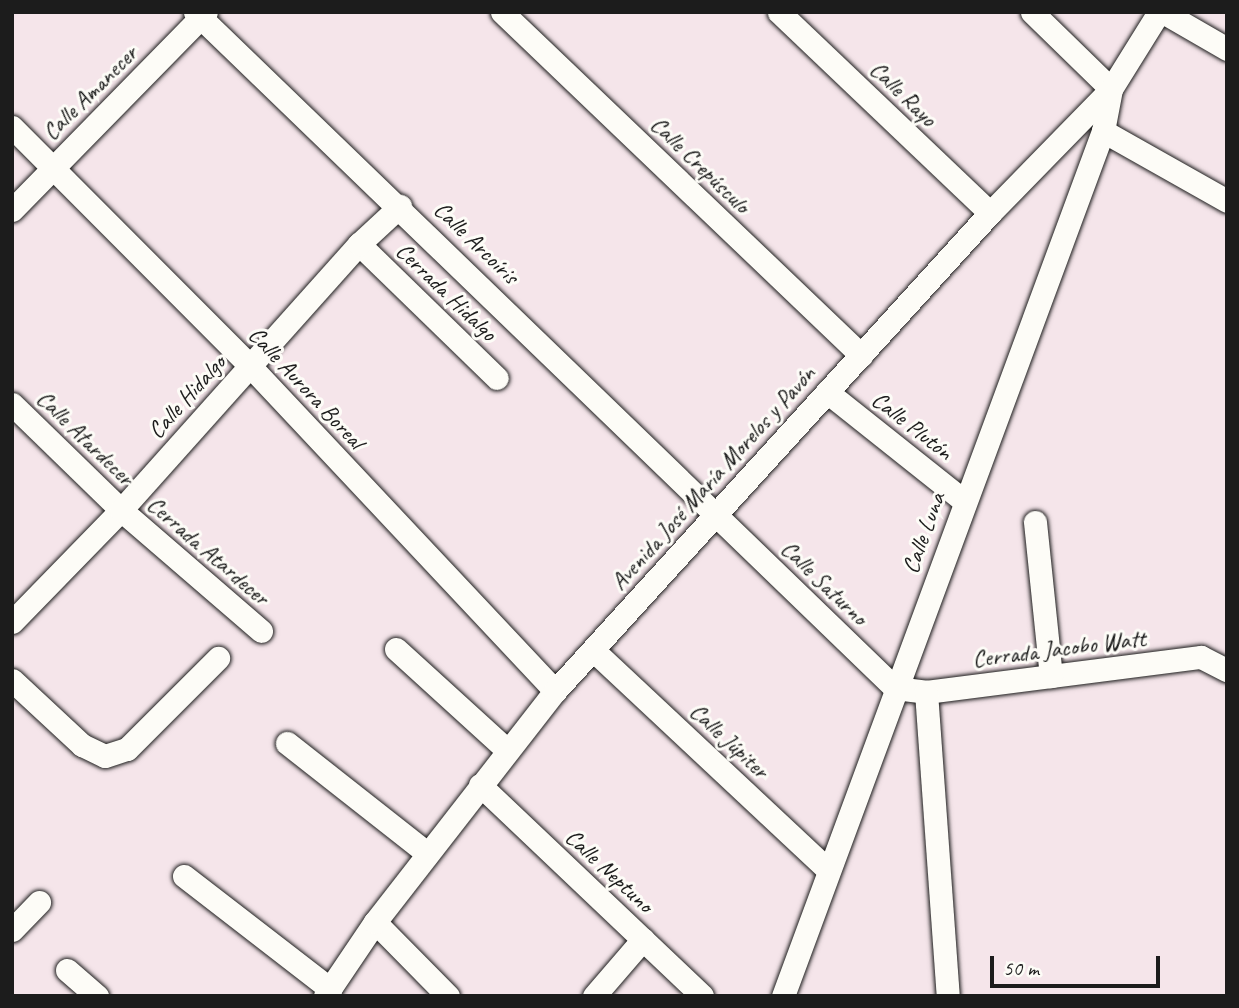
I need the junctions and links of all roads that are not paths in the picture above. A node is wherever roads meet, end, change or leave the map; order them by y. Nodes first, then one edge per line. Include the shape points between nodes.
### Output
1 (779, 12) edge
2 (1032, 12) edge
3 (1161, 12) edge
4 (504, 13) edge
5 (200, 14) edge
6 (1227, 49) edge
7 (1111, 89) junction
8 (12, 127) edge
9 (1103, 131) junction
10 (54, 166) junction
11 (1227, 201) edge
12 (400, 206) junction
13 (12, 210) edge
14 (990, 213) junction
15 (359, 244) junction
16 (861, 355) junction
17 (250, 366) junction
18 (497, 378) dead end
19 (827, 392) junction
20 (12, 404) edge
21 (964, 501) junction
22 (121, 510) junction
23 (716, 516) junction
24 (1035, 522) dead end
25 (12, 622) edge
26 (261, 631) dead end
27 (396, 649) dead end
28 (593, 650) junction
29 (218, 658) dead end
30 (1227, 670) edge
31 (1051, 676) junction
32 (12, 680) edge
33 (895, 688) junction
34 (555, 691) junction
35 (926, 692) junction
36 (287, 743) dead end
37 (507, 750) junction
38 (480, 785) junction
39 (428, 855) junction
40 (828, 870) junction
41 (184, 876) dead end
42 (39, 902) dead end
43 (375, 922) junction
44 (12, 930) edge
45 (643, 939) junction
46 (67, 970) dead end
47 (327, 993) edge
48 (97, 996) edge
49 (448, 996) edge
50 (594, 996) edge
51 (702, 996) edge
52 (783, 996) edge
53 (948, 996) edge

1 - 14 street, Calle Rayo
2 - 7 street
3 - 6 street
3 - 7 street, Avenida José María Morelos y Pavón
4 - 16 street, Calle Crepúsculo
5 - 10 street, Calle Amanecer
5 - 12 street, Calle Arcoíris
7 - 9 street, Calle Luna
7 - 14 street, Avenida José María Morelos y Pavón
8 - 10 street, Calle Aurora Boreal
9 - 11 street
9 - 21 street, Calle Luna
10 - 13 street, Calle Amanecer
10 - 17 street, Calle Aurora Boreal
12 - 15 street, Calle Hidalgo
12 - 23 street, Calle Arcoíris
14 - 16 street, Avenida José María Morelos y Pavón
15 - 17 street, Calle Hidalgo
15 - 18 street, Cerrada Hidalgo
16 - 19 street, Avenida José María Morelos y Pavón
17 - 22 street, Calle Hidalgo
17 - 34 street, Calle Aurora Boreal
19 - 21 street, Calle Plutón
19 - 23 street, Avenida José María Morelos y Pavón
20 - 22 street, Calle Atardecer
21 - 33 street, Calle Luna
22 - 25 street, Calle Hidalgo
22 - 26 street, Cerrada Atardecer
23 - 28 street, Avenida José María Morelos y Pavón
23 - 33 street, Calle Saturno
24 - 31 street
27 - 37 street
28 - 34 street, Avenida José María Morelos y Pavón
28 - 40 street, Calle Júpiter
29 - 32 street via 127,749 105,756 82,745
30 - 31 street, Cerrada Jacobo Watt via 1201,657
31 - 35 street, Cerrada Jacobo Watt
33 - 35 street, Cerrada Jacobo Watt
33 - 40 street, Calle Luna
34 - 37 street, Avenida José María Morelos y Pavón
35 - 53 street
36 - 39 street
37 - 38 street, Avenida José María Morelos y Pavón
38 - 39 street, Avenida José María Morelos y Pavón
38 - 45 street, Calle Neptuno
39 - 43 street, Avenida José María Morelos y Pavón
40 - 52 street, Calle Luna
41 - 47 street
42 - 44 street
43 - 47 street, Avenida José María Morelos y Pavón
43 - 49 street
45 - 50 street
45 - 51 street, Calle Neptuno
46 - 48 street

